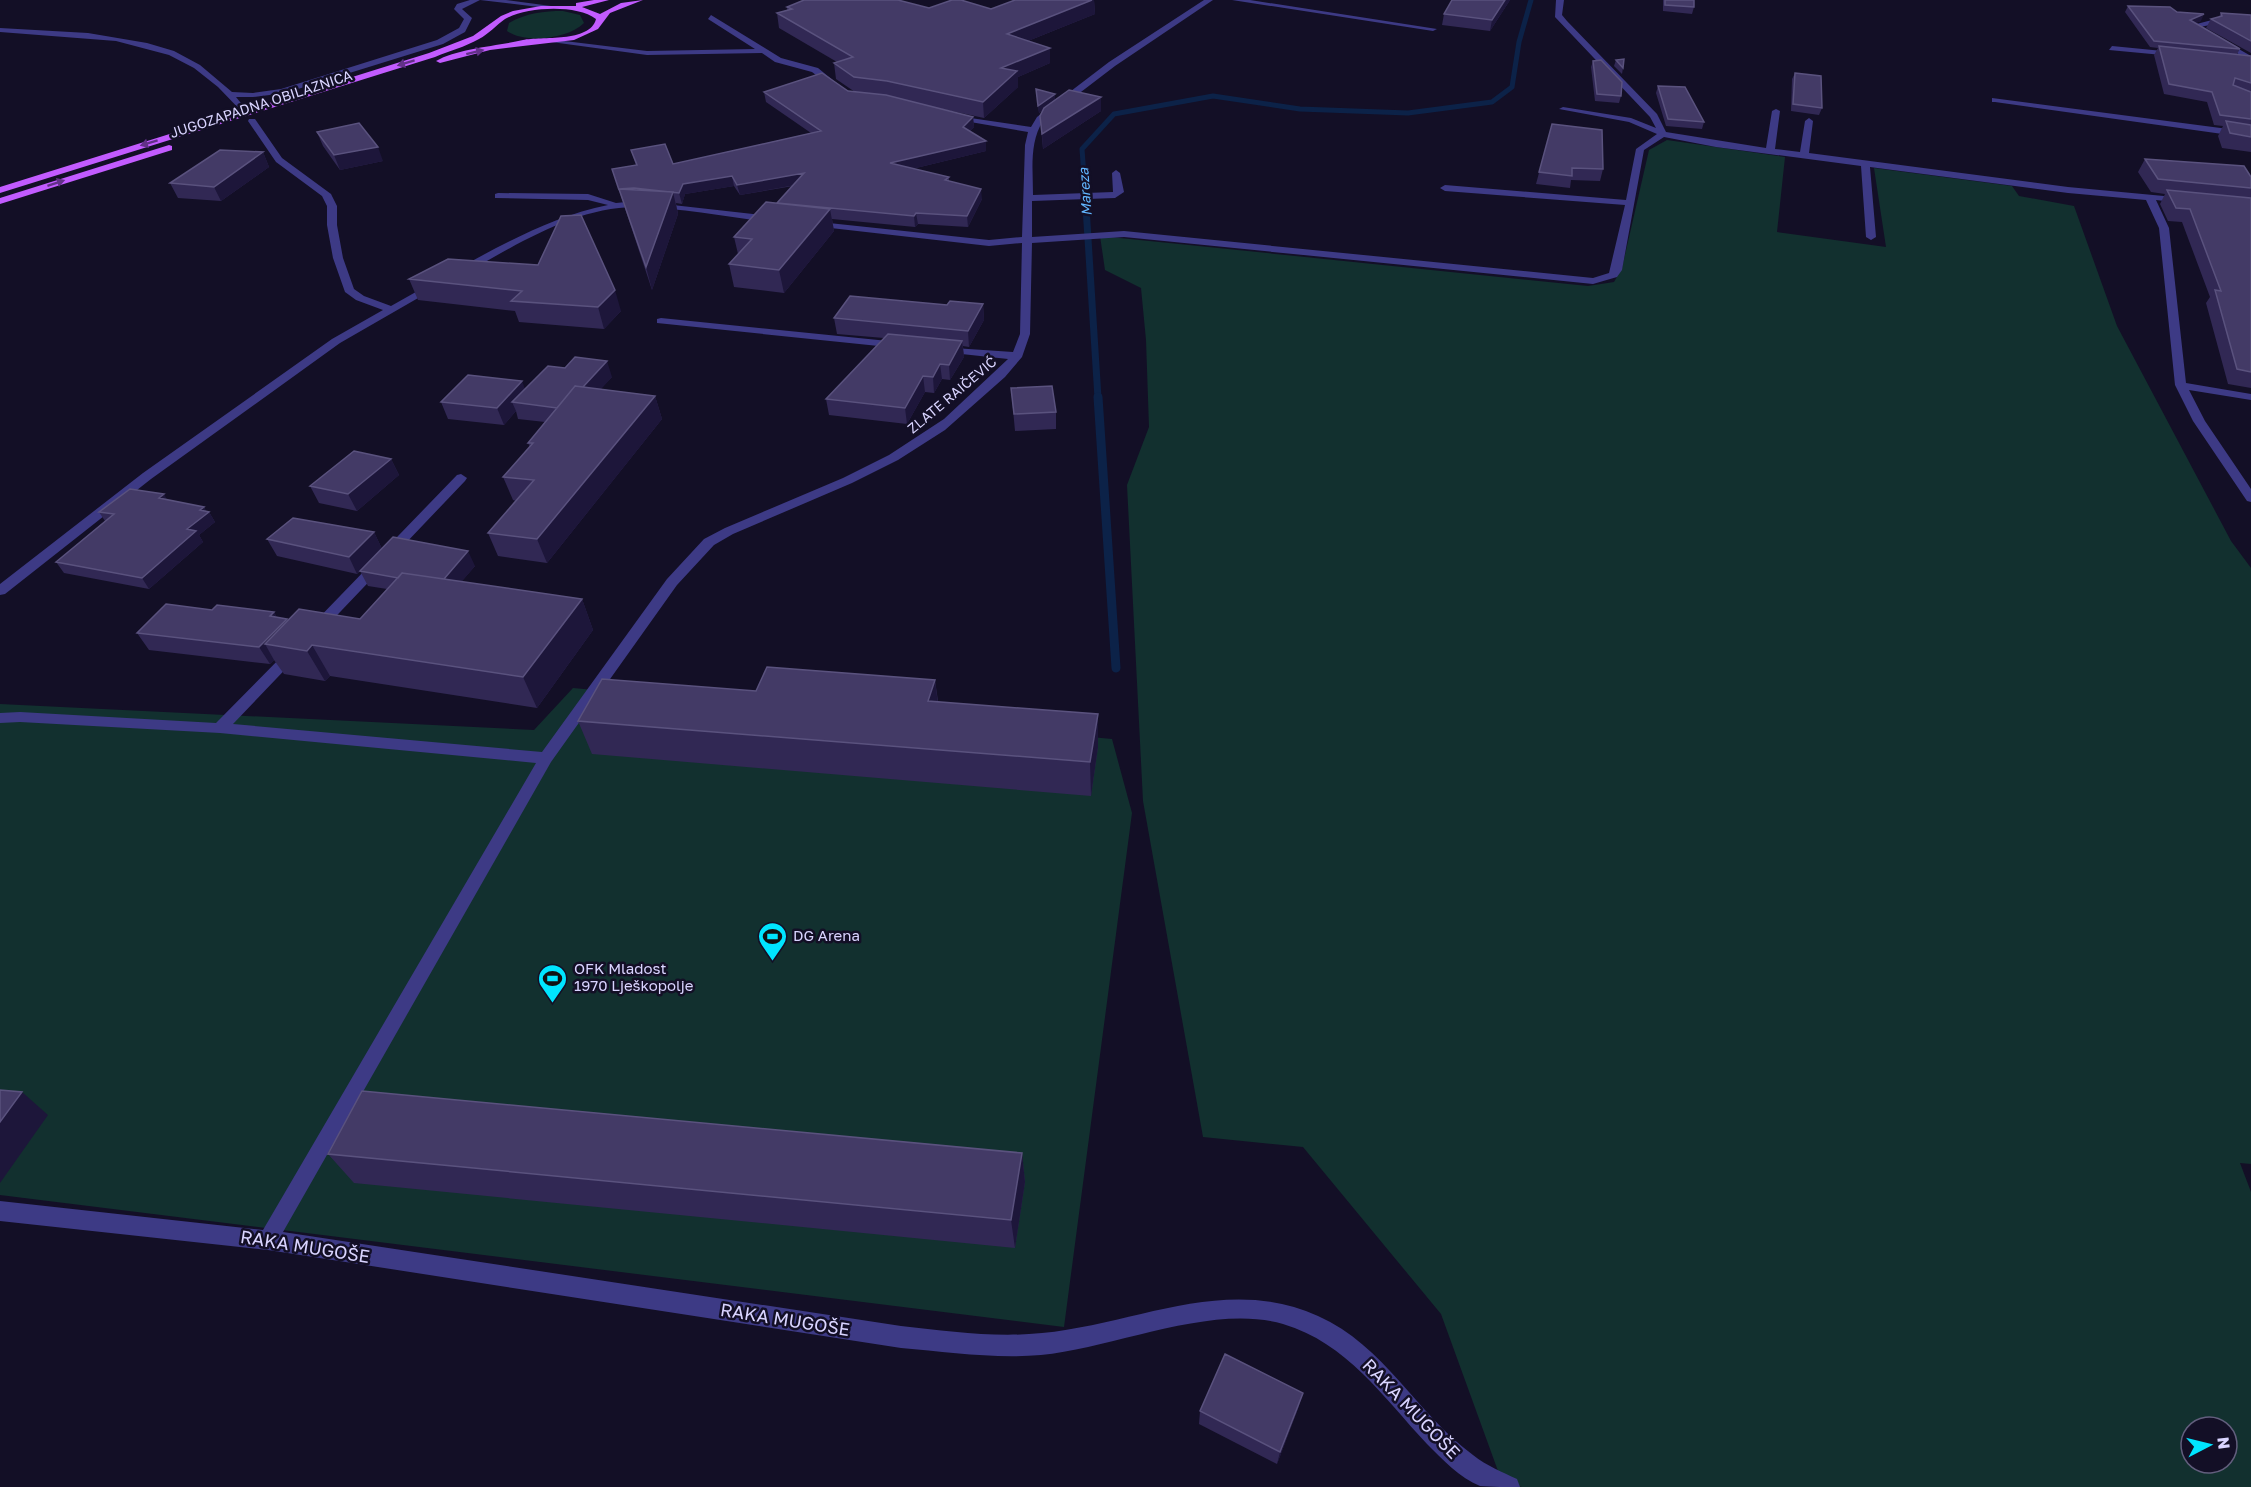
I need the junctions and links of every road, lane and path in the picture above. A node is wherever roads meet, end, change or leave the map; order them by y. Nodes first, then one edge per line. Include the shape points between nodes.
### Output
1 (479, 0) edge
2 (605, 0) edge
3 (639, 0) edge
4 (1209, 0) edge
5 (1236, 0) edge
6 (1560, 0) edge
7 (547, 6) junction
8 (566, 6) junction
9 (711, 17) dead end
10 (600, 18) junction
11 (497, 21) junction
12 (2212, 22) edge
13 (595, 27) junction
14 (1433, 29) dead end
15 (0, 30) edge
16 (502, 39) dead end
17 (533, 42) junction
18 (548, 42) junction
19 (2112, 48) dead end
20 (631, 51) junction
21 (764, 51) junction
22 (2184, 56) edge
23 (2240, 61) edge
24 (2251, 61) edge
25 (842, 91) edge
26 (229, 94) junction
27 (1995, 100) dead end
28 (1563, 109) dead end
29 (1776, 111) dead end
30 (245, 113) junction
31 (942, 114) edge
32 (252, 121) junction
33 (1809, 121) dead end
34 (1033, 130) junction
35 (1663, 134) junction
36 (2251, 135) edge
37 (1770, 151) junction
38 (1804, 155) junction
39 (1865, 163) junction
40 (1116, 173) dead end
41 (1445, 188) dead end
42 (0, 190) edge
43 (498, 196) dead end
44 (1028, 198) junction
45 (2150, 198) junction
46 (0, 201) edge
47 (2194, 201) edge
48 (1630, 203) junction
49 (614, 205) junction
50 (778, 219) edge
51 (801, 222) edge
52 (1871, 237) dead end
53 (1026, 240) junction
54 (389, 309) junction
55 (661, 321) dead end
56 (910, 346) edge
57 (934, 349) edge
58 (1017, 357) junction
59 (2181, 386) junction
60 (2251, 397) edge
61 (461, 478) dead end
62 (2251, 498) edge
63 (0, 591) edge
64 (0, 718) edge
65 (220, 728) junction
66 (546, 758) junction
67 (0, 1211) edge
68 (268, 1240) junction
69 (1509, 1487) edge

1 - 7 street
1 - 11 street
1 - 26 street via 460,6 458,9 468,22 462,30 440,42 282,91
2 - 8 main road
3 - 10 main road
4 - 34 street via 1112,64 1040,119
5 - 14 street
6 - 35 street via 1558,15 1564,23 1654,116
7 - 8 main road
7 - 11 main road via 518,11
8 - 10 main road via 590,10
9 - 21 street
10 - 13 main road
11 -> 30 main road, JUGOZAPADNA OBILAZNICA via 492,32 432,55
12 - 24 street via 2193,26
13 - 18 main road
13 - 20 street via 602,37
15 - 26 street via 141,42 195,66
16 - 17 main road
17 - 18 main road
32 -> 17 main road, JUGOZAPADNA OBILAZNICA via 447,59
18 - 20 street
19 - 22 street
20 - 21 street
21 - 25 street via 789,64 815,70
23 - 24 street
26 - 30 street
27 - 36 street
28 - 35 street via 1631,120
29 - 37 street
30 -> 42 main road, JUGOZAPADNA OBILAZNICA
31 - 34 street
46 -> 32 main road, JUGOZAPADNA OBILAZNICA
32 - 54 street via 279,160 326,194 332,206 338,258 349,290
33 - 38 street
34 - 44 street, ZLATE RAIČEVIĆ
35 - 37 street
35 - 48 street via 1640,149
37 - 38 street
38 - 39 street
39 - 45 street
39 - 52 street
40 - 44 street via 1118,194
41 - 48 street
43 - 49 street via 588,197
44 - 53 street, ZLATE RAIČEVIĆ
45 - 47 street
45 - 59 street via 2164,228
48 - 53 street via 1617,270 1593,281 1103,234
49 - 50 street
49 - 54 street via 549,224
51 - 53 street via 989,243
53 - 58 street, ZLATE RAIČEVIĆ via 1025,334
54 - 63 street via 336,341 147,476
55 - 56 street
57 - 58 street
58 - 66 street, ZLATE RAIČEVIĆ via 915,446 709,542 672,582
59 - 60 street
59 - 62 street via 2199,421
61 - 65 street
64 - 65 street
65 - 66 street
66 - 68 street, ZLATE RAIČEVIĆ
67 - 68 street, RAKA MUGOŠE
68 - 69 street, RAKA MUGOŠE via 901,1337 997,1346 1043,1344 1233,1307 1278,1312 1312,1324 1361,1357 1458,1460

